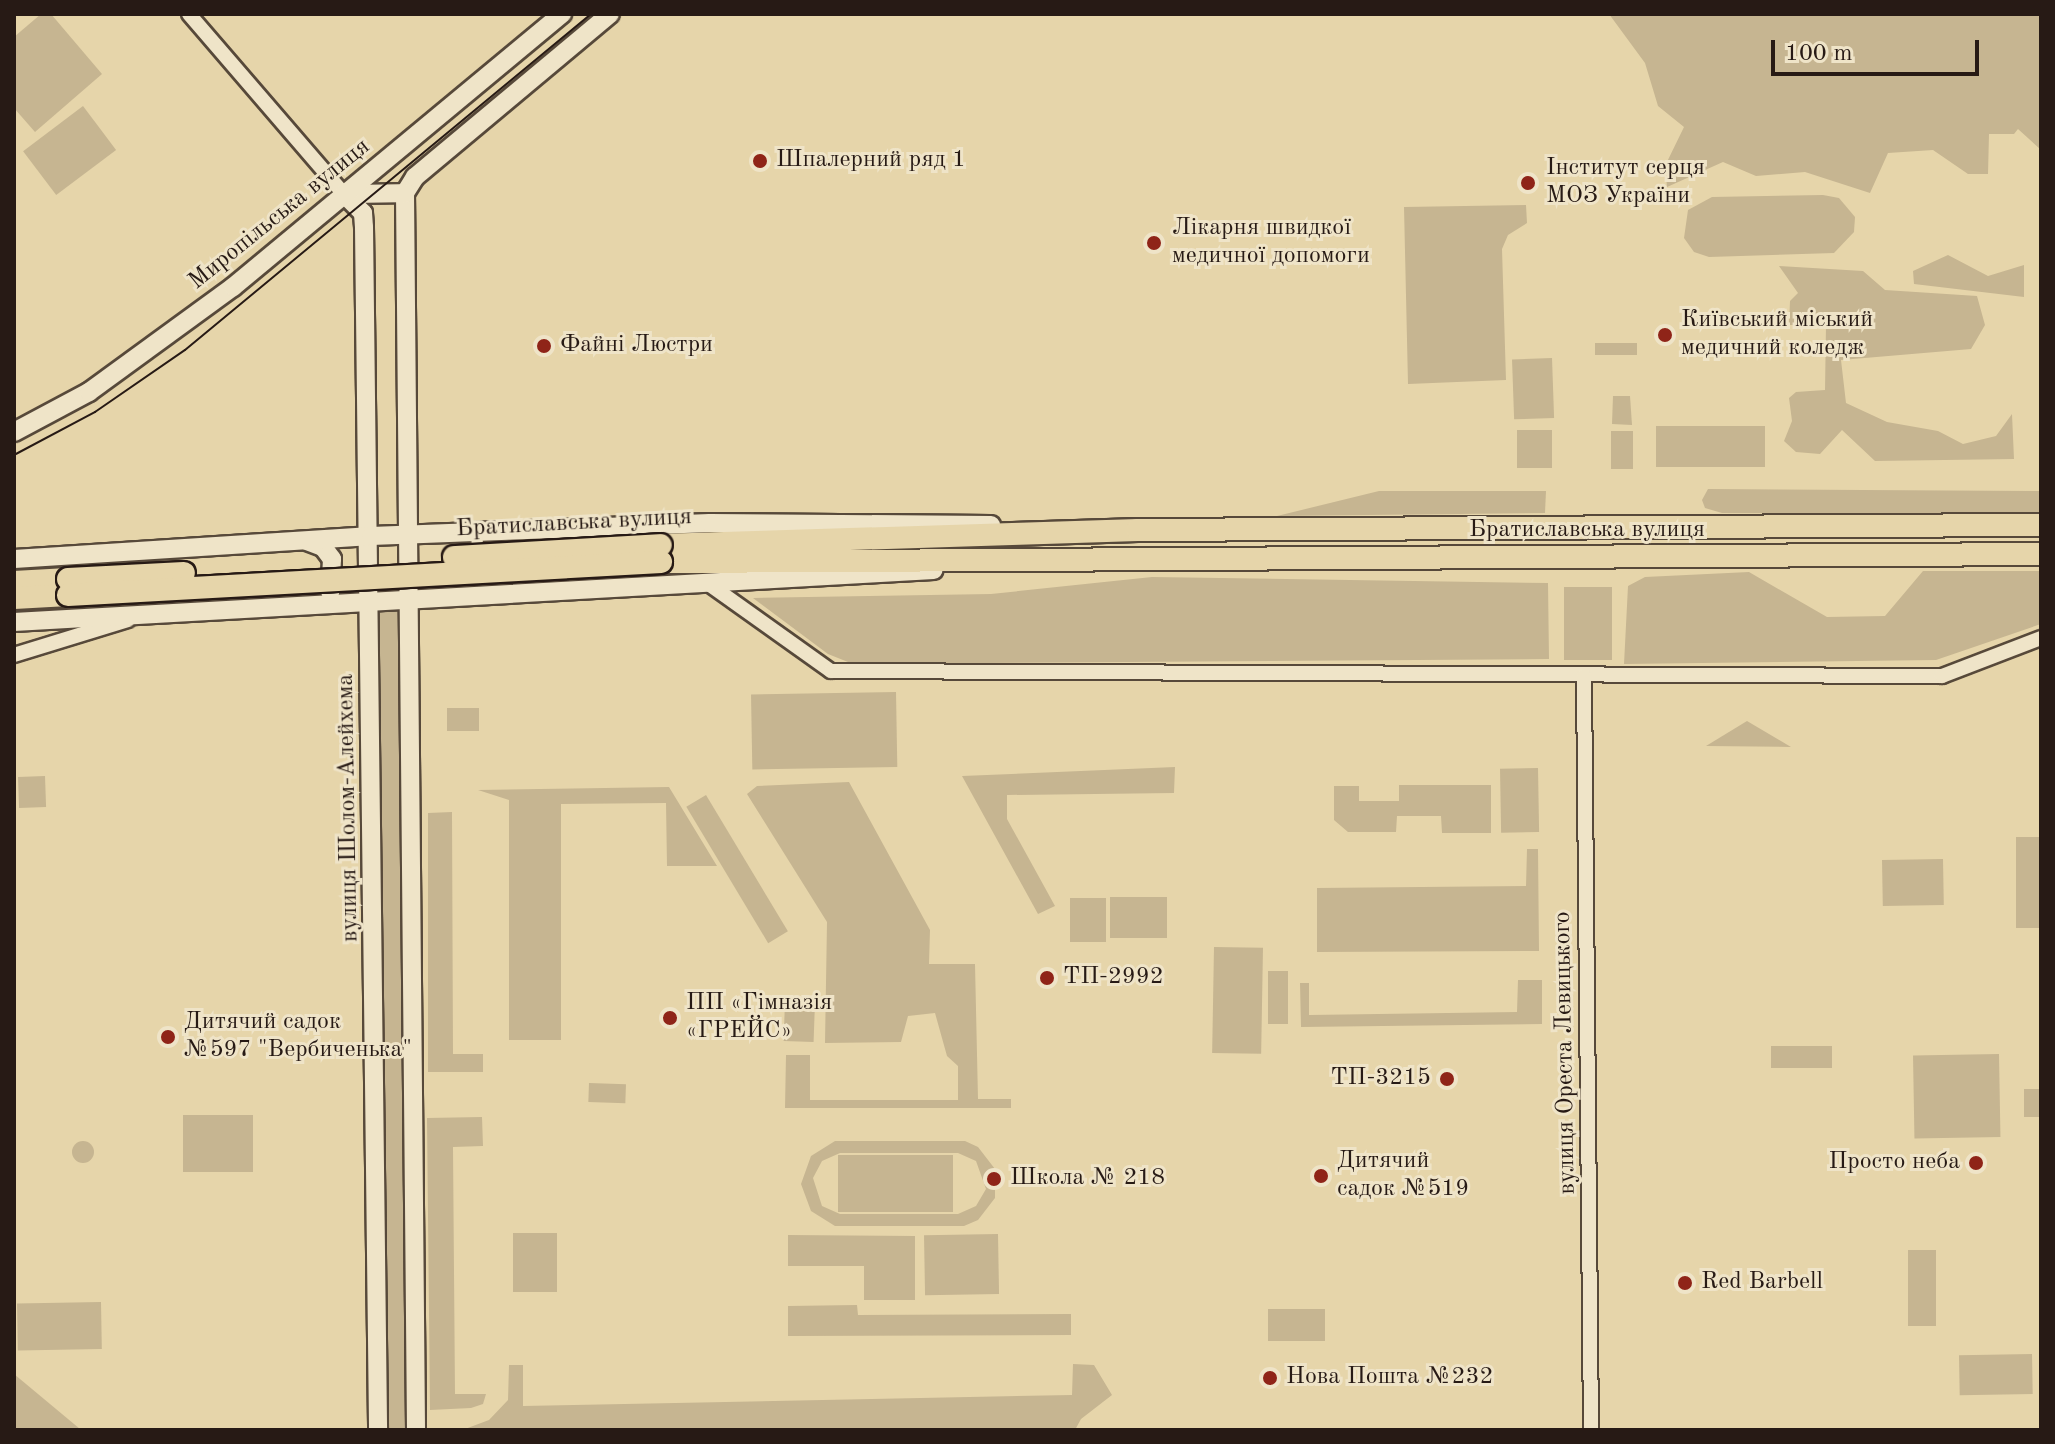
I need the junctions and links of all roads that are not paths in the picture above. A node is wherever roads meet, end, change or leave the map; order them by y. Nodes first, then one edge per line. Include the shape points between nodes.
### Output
1 (189, 14) edge
2 (562, 14) edge
3 (610, 14) edge
4 (405, 193) junction
5 (344, 194) junction
6 (14, 432) edge
7 (2041, 525) edge
8 (1138, 530) junction
9 (459, 533) junction
10 (407, 535) junction
11 (371, 536) junction
12 (307, 541) junction
13 (661, 554) junction
14 (2041, 554) edge
15 (14, 559) edge
16 (1133, 560) junction
17 (14, 582) edge
18 (706, 582) junction
19 (68, 587) junction
20 (467, 596) junction
21 (14, 598) edge
22 (408, 600) junction
23 (370, 602) junction
24 (318, 606) junction
25 (134, 619) junction
26 (14, 622) edge
27 (2041, 638) edge
28 (14, 655) edge
29 (1584, 676) junction
30 (378, 1430) edge
31 (416, 1430) edge
32 (1591, 1430) edge

1 - 5 street
2 - 5 street, Миропільська вулиця
3 - 4 street via 415,177
4 - 5 street
4 - 10 street
5 - 6 street, Миропільська вулиця via 130,364
5 - 11 street, вулиця Шолом-Алейхема via 363,213
7 - 8 main road, Братиславська вулиця
8 - 9 street, Братиславська вулиця via 850,521
8 - 13 main road, Братиславська вулиця
9 - 10 street, Братиславська вулиця
9 - 20 street via 449,553 447,581
10 - 11 street, Братиславська вулиця
10 - 22 street
11 - 12 street, Братиславська вулиця
11 - 23 street, вулиця Шолом-Алейхема
12 - 15 street, Братиславська вулиця
12 - 24 street via 323,547 335,571 329,593
13 - 16 main road, Братиславська вулиця
13 - 19 main road, Братиславська вулиця, bridge
14 - 16 main road, Братиславська вулиця
16 - 18 street, Братиславська вулиця
17 - 19 main road, Братиславська вулиця
18 - 20 street, Братиславська вулиця
18 - 29 street via 831,671
19 - 21 main road, Братиславська вулиця
20 - 22 street, Братиславська вулиця
22 - 23 street, Братиславська вулиця
22 - 31 street
23 - 24 street, Братиславська вулиця
23 - 30 street, вулиця Шолом-Алейхема
24 - 25 street, Братиславська вулиця
25 - 26 street, Братиславська вулиця
25 - 28 street, Братиславська вулиця
27 - 29 street via 1942,676
29 - 32 street, вулиця Ореста Левицького

